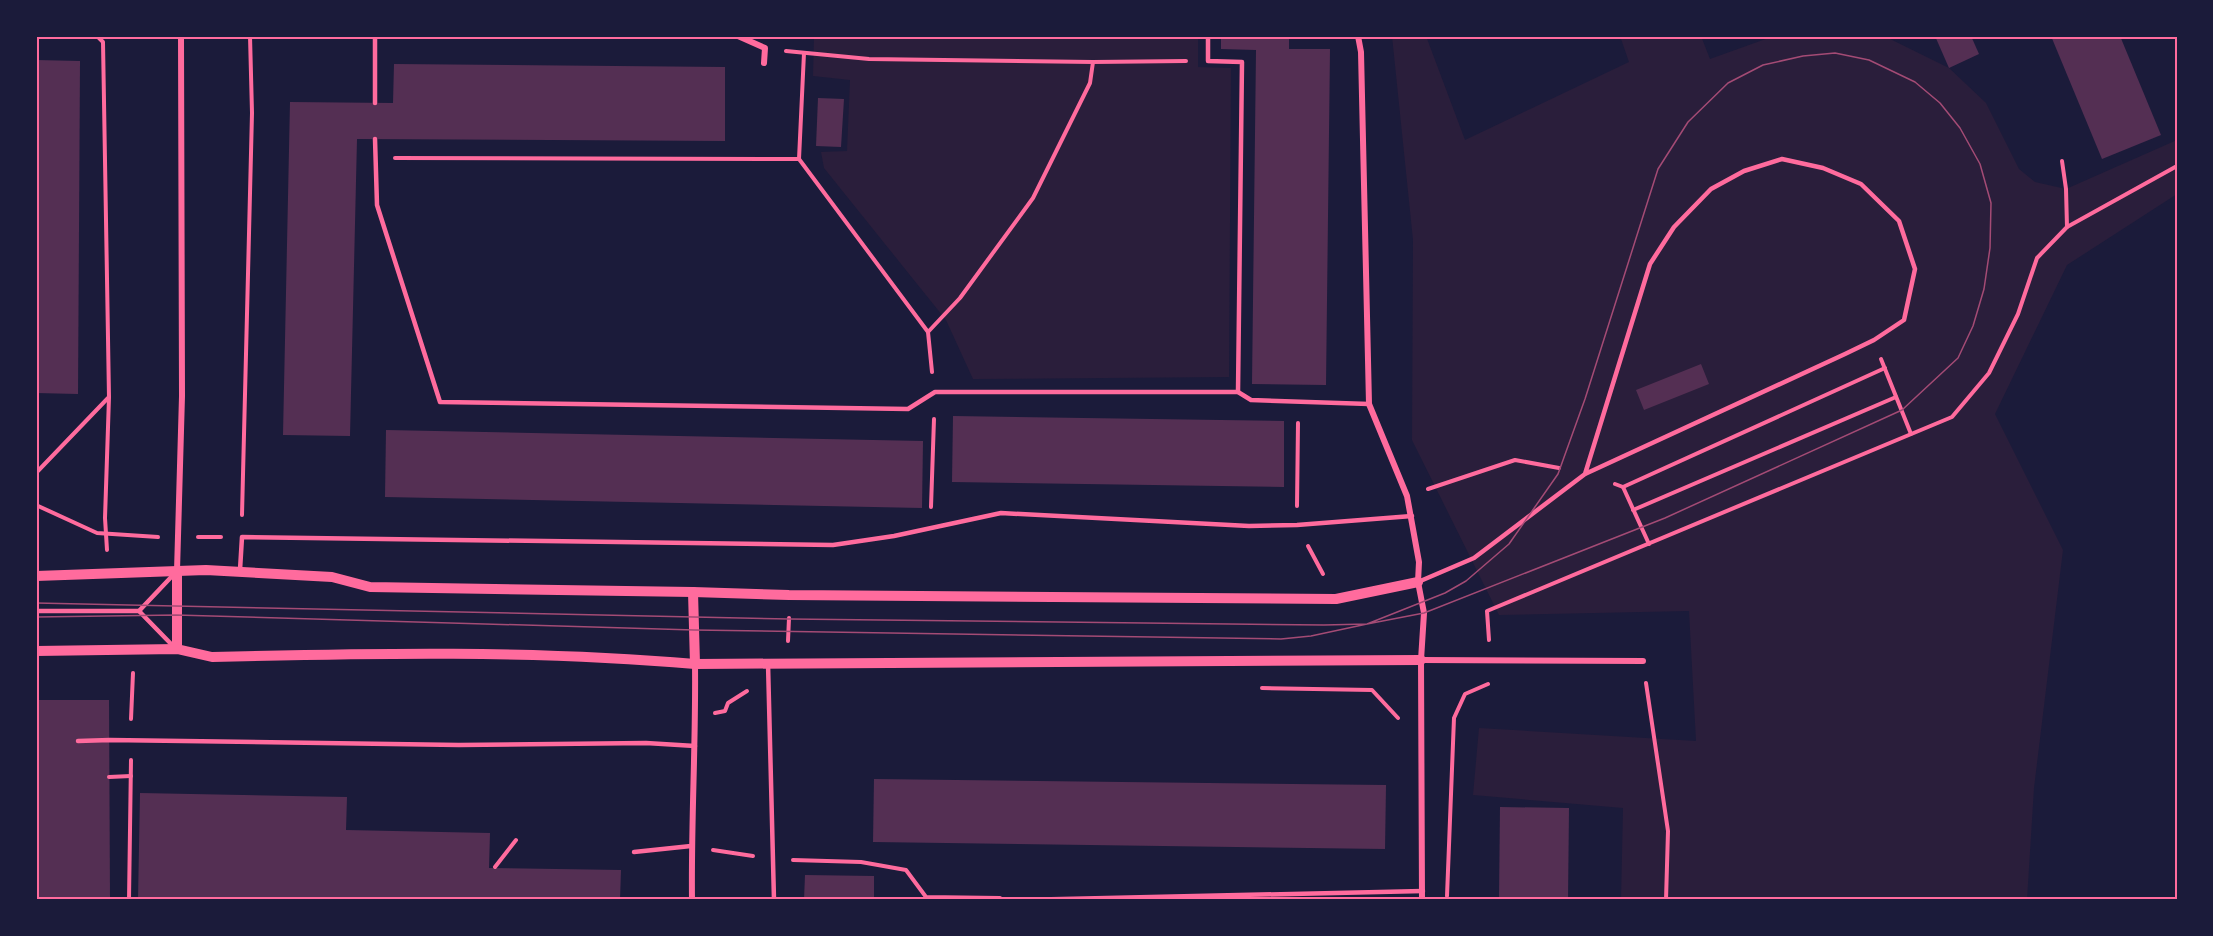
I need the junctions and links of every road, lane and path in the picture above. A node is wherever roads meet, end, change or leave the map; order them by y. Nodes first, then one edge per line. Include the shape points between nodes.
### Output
1 (97, 36) edge
2 (182, 36) edge
3 (250, 36) edge
4 (375, 36) edge
5 (738, 36) edge
6 (1208, 36) edge
7 (1358, 36) edge
8 (765, 48) junction
9 (804, 53) junction
10 (1208, 61) junction
11 (1093, 62) junction
12 (764, 63) dead end
13 (375, 103) dead end
14 (375, 139) dead end
15 (375, 158) junction
16 (799, 159) junction
17 (2062, 161) dead end
18 (2177, 166) edge
19 (2067, 227) junction
20 (928, 332) junction
21 (1874, 340) junction
22 (1885, 368) junction
23 (934, 392) junction
24 (1238, 392) junction
25 (109, 397) junction
26 (1896, 397) junction
27 (1298, 401) junction
28 (1369, 404) junction
29 (1911, 434) junction
30 (1515, 460) dead end
31 (36, 473) edge
32 (1585, 474) junction
33 (1407, 496) junction
34 (36, 505) edge
35 (1634, 510) junction
36 (1412, 516) junction
37 (1297, 525) junction
38 (931, 527) junction
39 (107, 534) junction
40 (242, 537) junction
41 (179, 538) junction
42 (1649, 544) junction
43 (107, 558) dead end
44 (177, 571) junction
45 (240, 571) junction
46 (36, 576) edge
47 (1418, 582) junction
48 (693, 592) junction
49 (36, 611) edge
50 (139, 611) junction
51 (177, 649) junction
52 (36, 651) edge
53 (132, 651) junction
54 (1421, 660) junction
55 (1491, 661) junction
56 (1643, 661) joint
57 (768, 662) junction
58 (695, 663) junction
59 (123, 674) dead end
60 (134, 674) junction
61 (768, 684) junction
62 (1261, 688) dead end
63 (696, 716) junction
64 (1400, 720) dead end
65 (131, 726) dead end
66 (78, 741) dead end
67 (695, 746) junction
68 (131, 756) dead end
69 (131, 776) junction
70 (110, 777) dead end
71 (516, 840) dead end
72 (691, 846) junction
73 (634, 852) dead end
74 (773, 860) junction
75 (495, 867) dead end
76 (1423, 891) junction
77 (1018, 899) edge
78 (129, 900) edge
79 (692, 900) edge
80 (774, 900) edge
81 (1422, 900) edge
82 (1447, 900) edge
83 (1666, 900) edge

1 - 25 path via 103,42
2 - 41 street
3 - 40 path via 252,113
4 - 13 lane
5 - 8 street
6 - 10 lane
7 - 28 street
8 - 9 path
8 - 12 street
9 - 11 path via 869,59
9 - 16 path
10 - 11 path
10 - 24 lane via 1242,62
11 - 20 path via 1090,83 1033,198 960,298
14 - 15 lane
15 - 16 path
15 - 23 lane via 377,205 440,402 908,409
16 - 20 path
17 - 19 path
18 - 19 path
19 - 29 path via 2037,258 2018,314 1989,373 1952,417
20 - 23 path
21 - 22 path
21 - 32 lane
21 - 32 lane via 1904,320 1915,269 1899,221 1861,184 1823,168 1782,159 1744,171 1711,189 1674,226 1650,264
22 - 26 path
22 - 35 path via 1623,487
23 - 24 lane
23 - 38 path
24 - 27 lane via 1251,400
25 - 31 path
25 - 39 path
26 - 29 path
26 - 35 path
27 - 28 lane
27 - 37 path
28 - 33 street
29 - 42 path
30 - 33 path
32 - 47 lane via 1474,558
33 - 36 street
34 - 39 path
35 - 42 path
36 - 37 lane
36 - 47 street
37 - 38 lane via 1001,513
38 - 40 lane via 833,545
39 - 41 path
39 - 43 path
40 - 41 path
40 - 45 lane
41 - 44 street
42 - 55 path via 1487,611
44 - 45 street
44 - 46 street
44 - 50 lane
44 - 51 street
45 - 48 street via 332,577 370,588
47 - 48 street via 1336,599
47 - 54 street via 1424,613
48 - 58 street
49 - 50 lane
50 - 51 lane
51 - 53 street
51 - 58 street via 212,657 447,653 611,656
52 - 53 street
53 - 60 path
54 - 55 street
54 - 57 street
54 - 76 street
55 - 56 street
55 - 82 path via 1491,683 1465,694 1454,718
56 - 83 path via 1668,831
57 - 58 street
57 - 61 lane
58 - 63 street
59 - 60 path
60 - 65 path
61 - 63 path via 759,683 728,703 725,711
61 - 74 lane
62 - 64 path via 1372,690
63 - 67 street
66 - 67 lane
67 - 72 street
68 - 69 path
69 - 70 path
69 - 78 path
71 - 75 path
72 - 73 lane
72 - 74 path
72 - 79 street
74 - 77 path via 861,862 906,870 926,897
74 - 80 lane
76 - 77 lane
76 - 81 street

